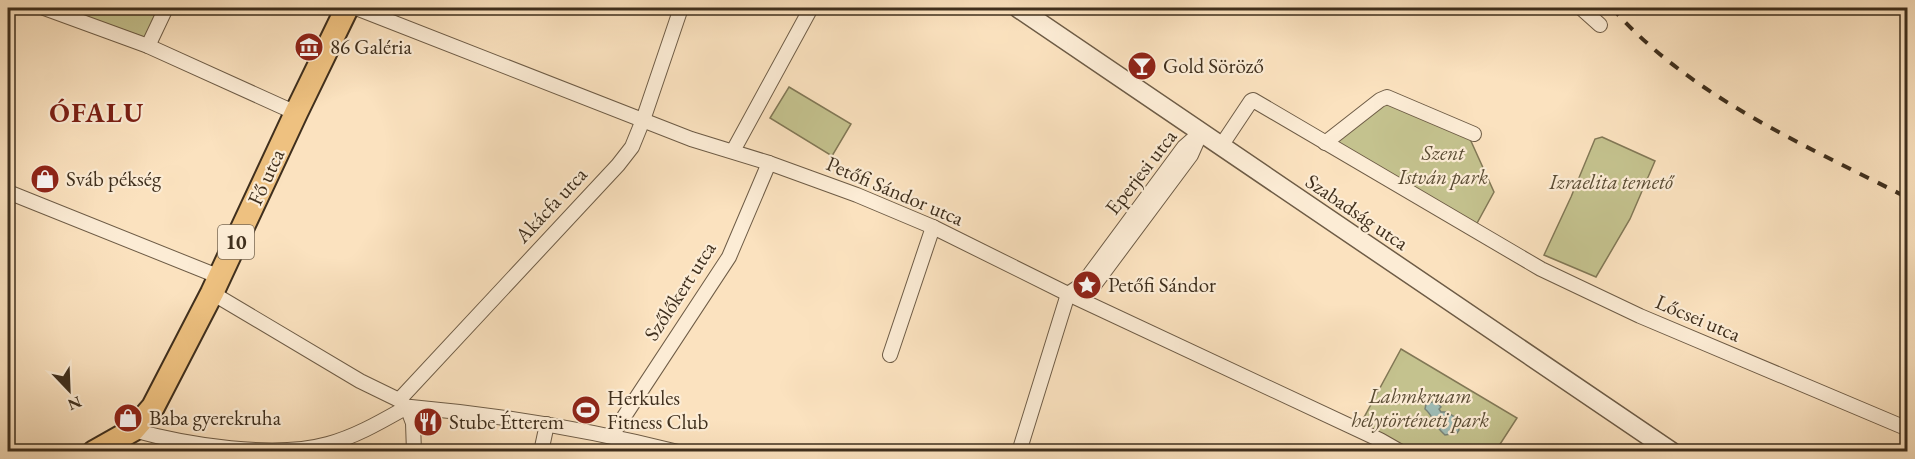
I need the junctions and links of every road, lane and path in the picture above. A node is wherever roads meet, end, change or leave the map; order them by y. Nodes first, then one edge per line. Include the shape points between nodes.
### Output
1 (44, 8) edge
2 (166, 8) edge
3 (347, 8) edge
4 (356, 8) edge
5 (681, 8) edge
6 (811, 8) edge
7 (1018, 8) edge
8 (1581, 8) edge
9 (1600, 26) dead end
10 (148, 46) junction
11 (296, 113) junction
12 (643, 120) junction
13 (1201, 132) junction
14 (1474, 134) dead end
15 (1325, 143) junction
16 (1221, 146) junction
17 (733, 151) junction
18 (769, 163) junction
19 (8, 192) edge
20 (933, 227) junction
21 (216, 285) junction
22 (1068, 294) junction
23 (890, 355) dead end
24 (403, 404) junction
25 (547, 424) junction
26 (1908, 429) edge
27 (133, 430) junction
28 (612, 435) junction
29 (1378, 446) edge
30 (206, 448) edge
31 (94, 452) edge
32 (414, 452) edge
33 (541, 452) edge
34 (678, 452) edge
35 (1019, 452) edge
36 (1401, 452) edge
37 (1672, 452) edge

1 - 10 street
2 - 10 street
3 - 11 main road, Fő utca / 10
4 - 12 street, Petőfi Sándor utca
5 - 12 street, Akácfa utca
6 - 17 street
7 - 13 street, Szabadság utca
8 - 9 street
10 - 11 street
11 - 21 main road, Fő utca / 10
12 - 17 street, Petőfi Sándor utca via 691,140
12 - 24 street, Akácfa utca via 632,147 618,165
13 - 16 street, Szabadság utca
13 - 22 street, Eperjesi utca via 1191,155 1089,292
14 - 15 street via 1387,97
15 - 16 street via 1253,100
15 - 26 street, Lőcsei utca via 1541,268 1640,316
16 - 37 street, Szabadság utca
17 - 18 street, Petőfi Sándor utca
18 - 20 street, Petőfi Sándor utca
18 - 28 street, Szőlőkert utca via 729,257
19 - 21 street
20 - 22 street, Petőfi Sándor utca
20 - 23 street
21 - 24 street via 360,381
21 - 27 main road, Fő utca / 10 via 153,407
22 - 29 street, Petőfi Sándor utca
22 - 35 street
24 - 25 street
24 - 30 street via 353,436 311,448
24 - 32 street via 413,423
25 - 28 street
25 - 33 street
27 - 30 street
27 - 31 main road, Fő utca / 10
28 - 34 street
29 - 36 street, Petőfi Sándor utca

